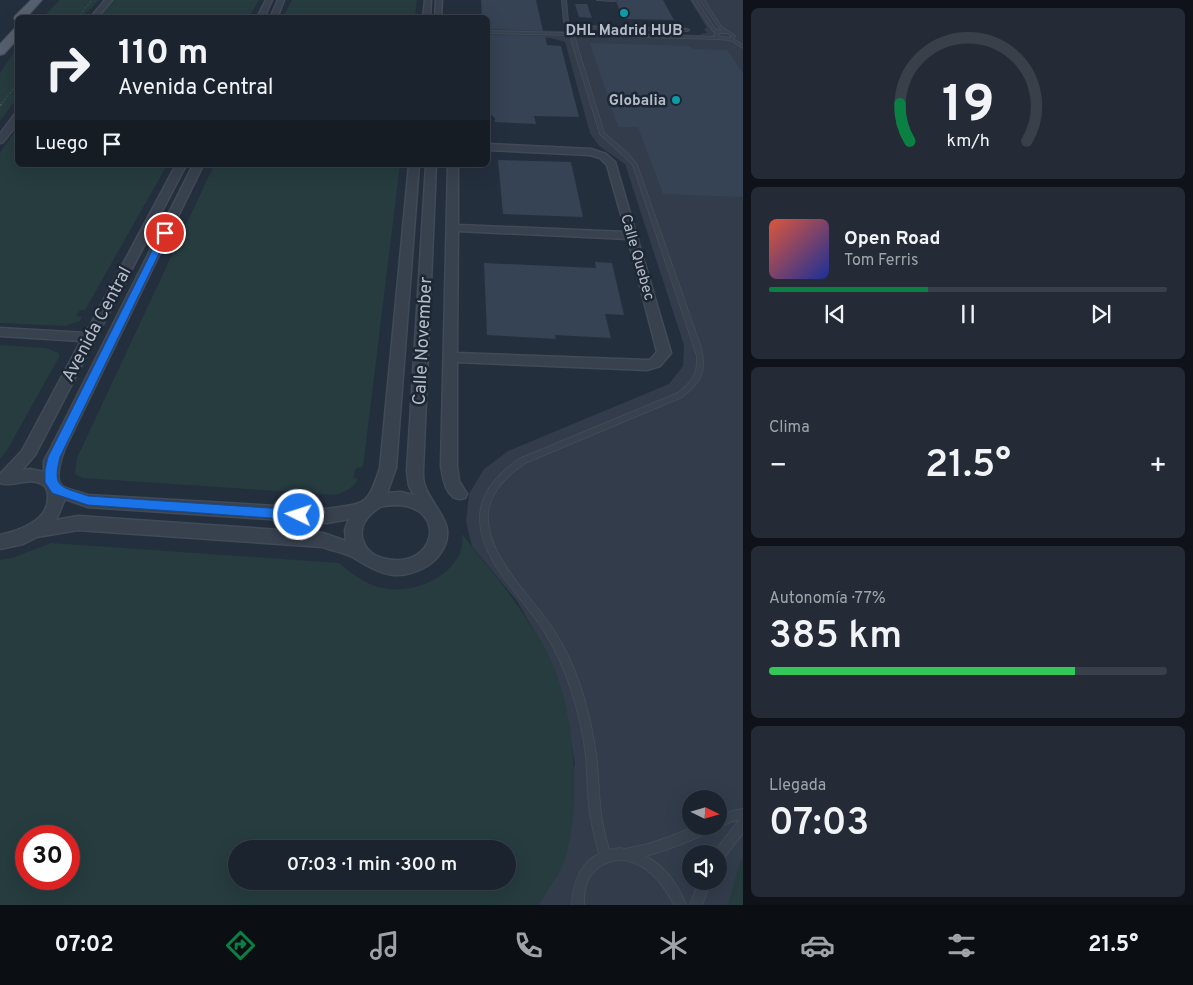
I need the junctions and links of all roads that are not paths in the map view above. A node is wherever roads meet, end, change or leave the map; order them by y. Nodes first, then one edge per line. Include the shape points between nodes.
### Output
1 (37, 0) edge
2 (47, 0) edge
3 (109, 0) edge
4 (270, 0) edge
5 (281, 0) edge
6 (428, 0) edge
7 (439, 0) edge
8 (564, 0) edge
9 (599, 0) edge
10 (614, 0) edge
11 (694, 0) edge
12 (702, 0) edge
13 (21, 15) edge
14 (33, 15) edge
15 (96, 15) edge
16 (262, 15) edge
17 (274, 15) edge
18 (426, 15) edge
19 (438, 15) edge
20 (15, 21) edge
21 (687, 30) dead end
22 (490, 32) edge
23 (718, 32) junction
24 (726, 32) junction
25 (737, 32) dead end
26 (732, 33) junction
27 (15, 34) edge
28 (576, 35) junction
29 (0, 38) edge
30 (718, 38) junction
31 (731, 39) junction
32 (743, 47) edge
33 (0, 51) edge
34 (15, 120) edge
35 (0, 140) edge
36 (490, 147) edge
37 (180, 167) edge
38 (197, 167) edge
39 (414, 167) edge
40 (431, 167) edge
41 (453, 167) edge
42 (452, 228) junction
43 (632, 236) junction
44 (0, 332) edge
45 (90, 337) junction
46 (450, 357) junction
47 (2, 481) edge
48 (54, 486) junction
49 (459, 494) dead end
50 (368, 507) junction
51 (431, 514) junction
52 (38, 530) junction
53 (0, 542) edge
54 (360, 553) junction
55 (743, 814) edge
56 (728, 818) edge
57 (743, 824) edge
58 (691, 835) edge
59 (727, 845) edge
60 (624, 854) junction
61 (605, 856) junction
62 (702, 890) edge
63 (577, 904) edge
64 (680, 905) edge
65 (696, 905) edge

1 - 13 main road
2 - 14 main road
3 - 15 street
4 - 16 street
5 - 17 street
6 - 18 street
7 - 19 street
8 - 21 lane via 566,22 573,27
9 - 10 lane
11 - 23 lane
12 - 24 lane
20 - 29 main road
22 - 28 lane
23 - 24 lane
23 - 30 lane
24 - 26 lane
25 - 26 lane
26 - 31 lane
27 - 33 main road
28 - 30 lane
28 - 61 lane via 574,39 602,134 636,165 702,364 696,382 680,395 522,461 500,478 486,500 484,521 490,547 548,628 572,677 590,747 596,815
30 - 31 lane
31 - 32 lane
34 - 35 street
36 - 43 street, Calle Quebec via 591,152 603,156 612,164
37 - 45 street, Avenida Central
38 - 48 street, Avenida Central via 52,461
39 - 50 street, Calle November via 388,468 382,486
40 - 51 street, Calle November via 415,471 417,486
41 - 42 street, Calle November
42 - 43 street
42 - 46 street, Calle November
43 - 46 street, Calle Quebec via 664,344 664,353 655,363
44 - 45 street
45 - 47 street, Avenida Central via 27,455
46 - 49 street, Calle November via 448,466 451,482
47 - 48 street via 15,476 35,475
48 - 50 street via 88,500 327,516
48 - 52 street, Avenida Central via 58,499 55,510
50 - 51 street via 383,499 404,499 424,507
50 - 54 street via 356,520 353,531
51 - 54 street via 439,537 427,559 415,566 385,568
52 - 53 street via 25,537
52 - 54 street via 78,522 323,540
55 - 56 lane
57 - 59 lane
58 - 60 lane via 652,849
60 - 61 lane
60 - 64 lane via 642,860 659,872
61 - 63 lane via 584,873
62 - 65 lane

